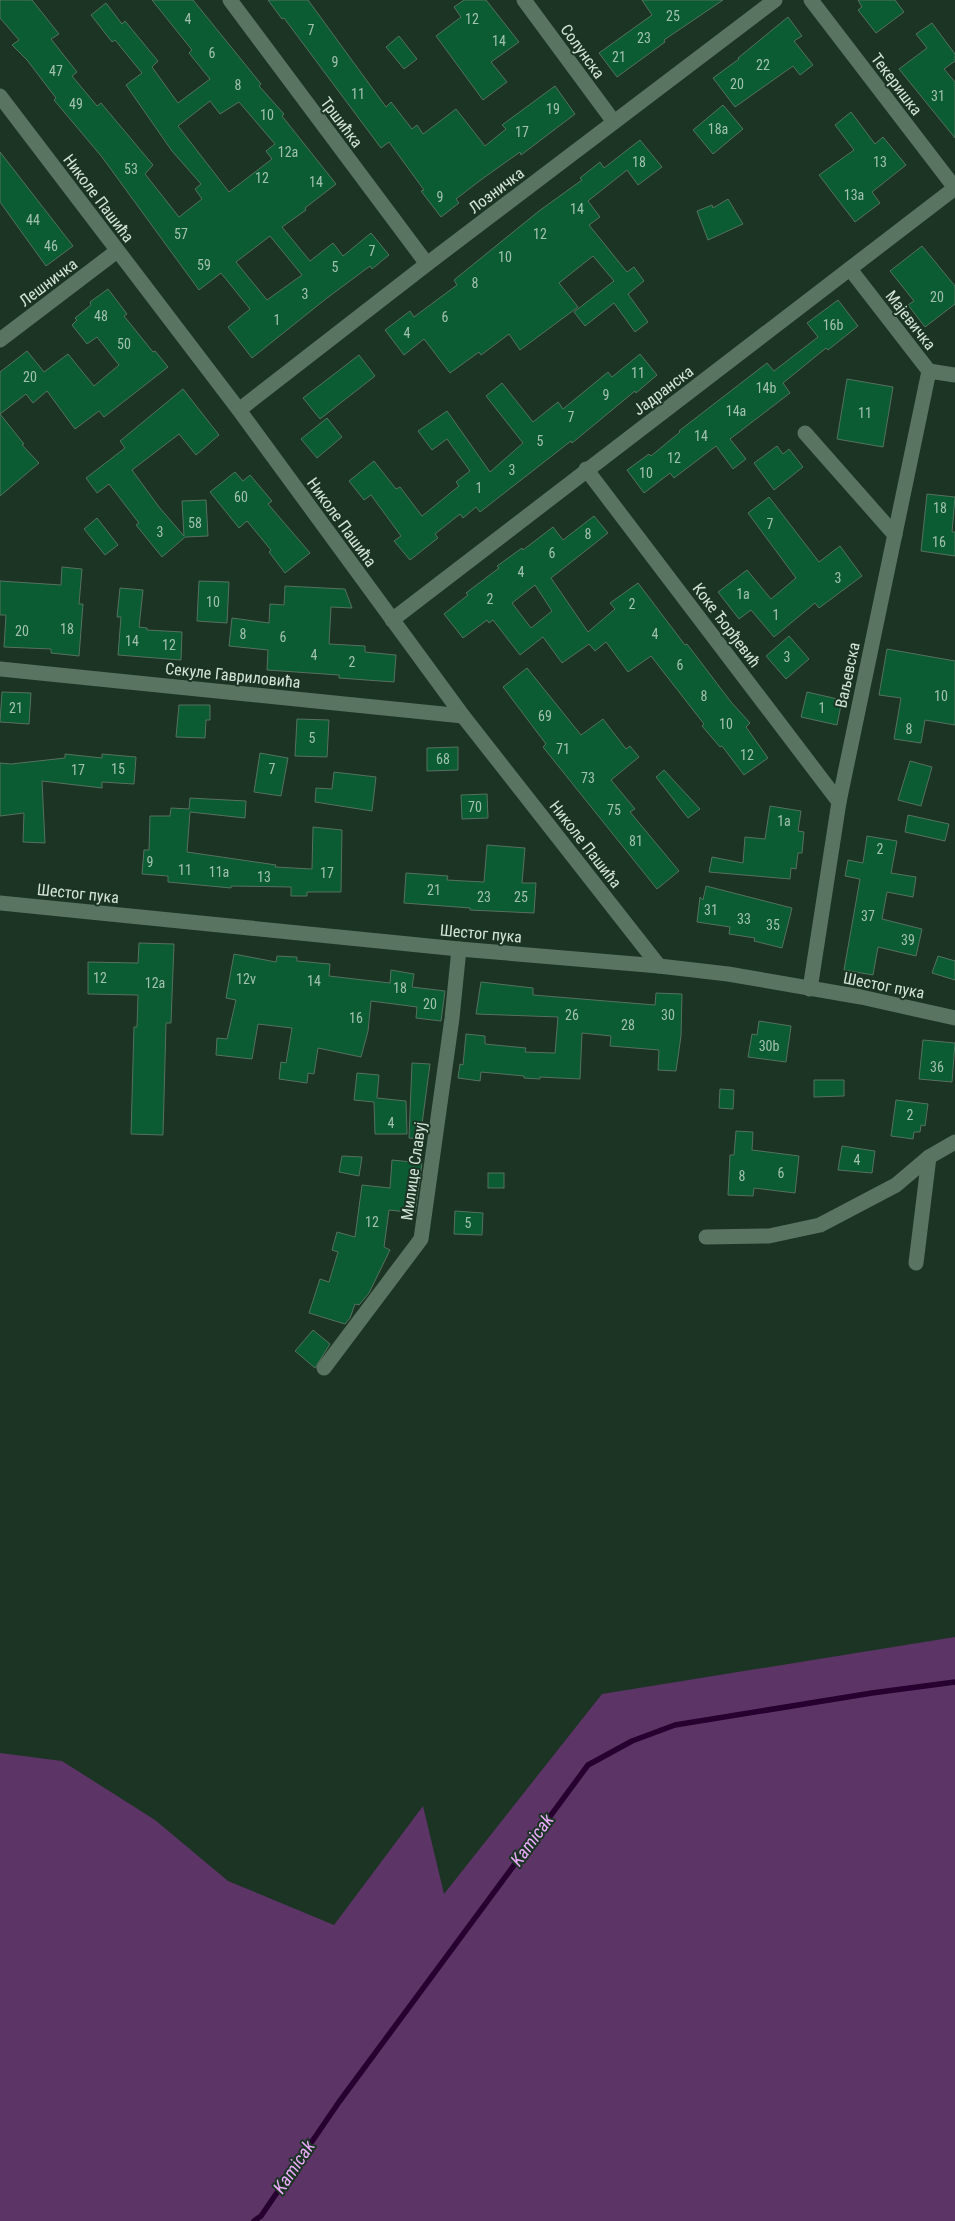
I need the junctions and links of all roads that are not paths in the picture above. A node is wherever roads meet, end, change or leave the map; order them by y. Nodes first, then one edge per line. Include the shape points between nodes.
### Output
1 (230, 0) edge
2 (524, 0) edge
3 (776, 0) edge
4 (811, 0) edge
5 (0, 96) edge
6 (614, 122) junction
7 (955, 188) edge
8 (117, 251) junction
9 (427, 264) junction
10 (850, 270) junction
11 (0, 340) edge
12 (929, 371) junction
13 (955, 375) edge
14 (239, 410) junction
15 (805, 433) dead end
16 (586, 469) junction
17 (895, 535) junction
18 (392, 620) junction
19 (0, 669) edge
20 (463, 716) junction
21 (839, 802) junction
22 (0, 903) edge
23 (459, 949) junction
24 (660, 966) junction
25 (810, 989) junction
26 (955, 1018) edge
27 (955, 1142) edge
28 (929, 1157) junction
29 (706, 1237) dead end
30 (916, 1263) dead end
31 (324, 1368) dead end

1 - 9 street, Тршићка
2 - 6 street, Солунска
3 - 6 street, Лозничка
4 - 7 street, Текеришка
5 - 8 street, Николе Пашића
6 - 9 street, Лозничка
7 - 10 street, Јадранска
8 - 11 street, Лешничка
8 - 14 street, Николе Пашића
9 - 14 street, Лозничка
10 - 12 street, Мајевичка
10 - 16 street, Јадранска
12 - 13 street, Мајевичка
12 - 17 street, Ваљевска
14 - 18 street, Николе Пашића
15 - 17 street
16 - 18 street, Јадранска
16 - 21 street, Коке Ђорђевић
17 - 21 street, Ваљевска
18 - 20 street, Николе Пашића
19 - 20 street, Секуле Гавриловића
20 - 24 street, Николе Пашића
21 - 25 street, Ваљевска
22 - 23 street, Шестог пука
23 - 24 street, Шестог пука
23 - 31 street, Милице Славуј via 421,1239
24 - 25 street, Шестог пука
25 - 26 street, Шестог пука
27 - 28 street
28 - 29 street via 896,1185 820,1224 769,1236
28 - 30 street

